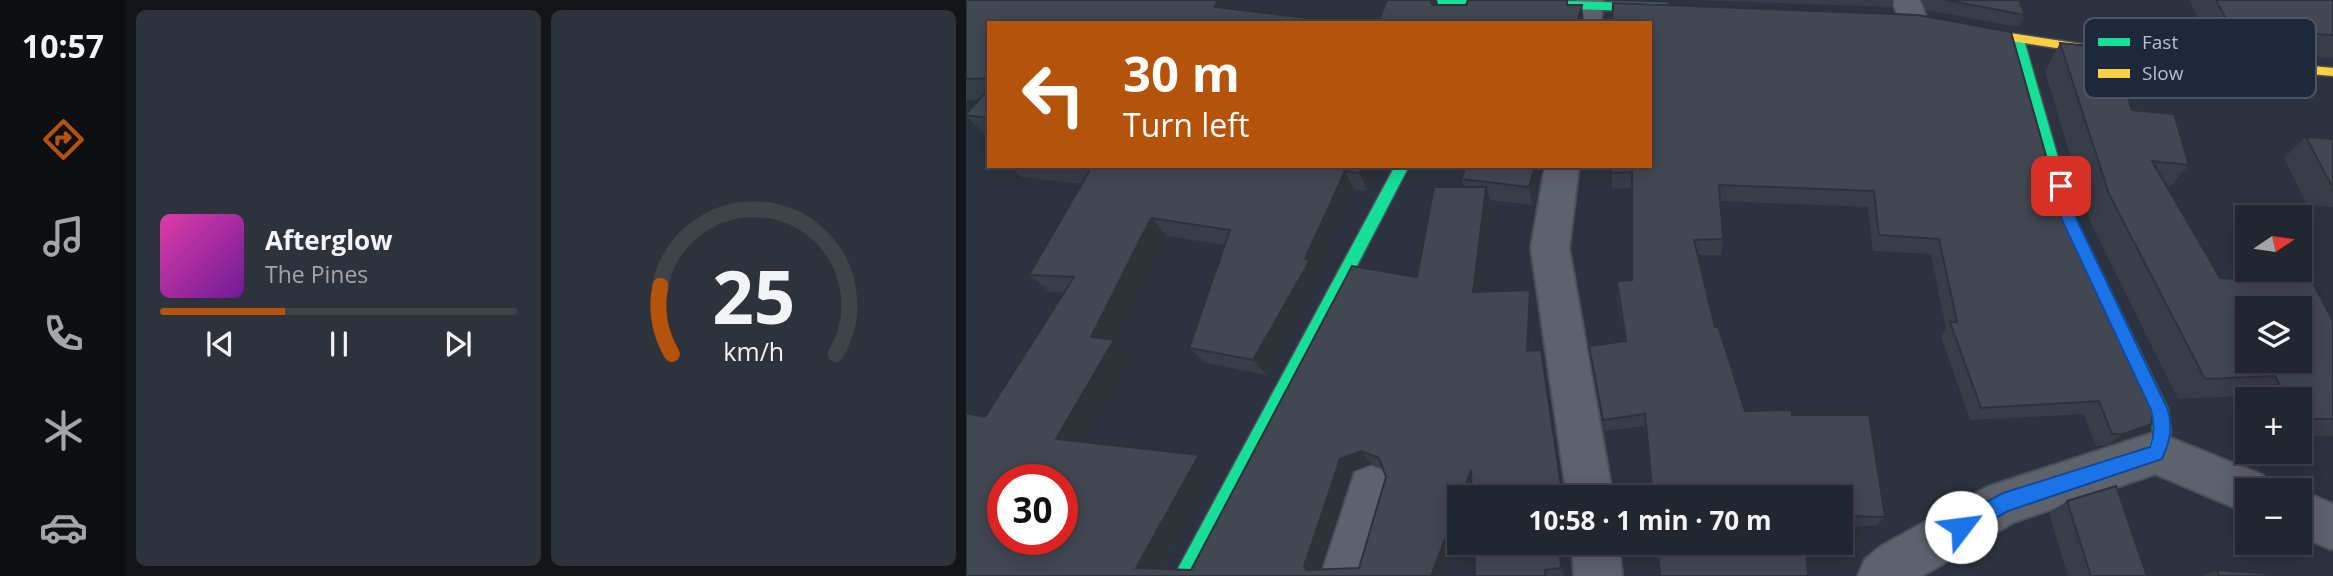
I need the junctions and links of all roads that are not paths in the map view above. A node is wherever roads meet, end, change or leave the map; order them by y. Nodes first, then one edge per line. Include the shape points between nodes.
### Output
1 (1418, 0) edge
2 (1588, 9) edge
3 (1683, 9) edge
4 (1458, 12) edge
5 (1952, 27) edge
6 (2018, 40) junction
7 (2084, 48) edge
8 (1401, 168) edge
9 (1562, 168) edge
10 (2156, 453) junction
11 (1588, 485) edge
12 (2235, 486) edge
13 (1371, 488) dead end
14 (1596, 555) edge
15 (1184, 576) edge
16 (1345, 576) edge
17 (1598, 576) edge
18 (1882, 576) edge

1 - 4 street
2 - 3 street
2 - 4 street
5 - 6 street
6 - 7 street
6 - 10 street via 2069,220 2159,410 2163,426
8 - 15 street
9 - 11 street via 1550,247
10 - 12 street
10 - 18 street via 2003,503
13 - 16 street
14 - 17 street

